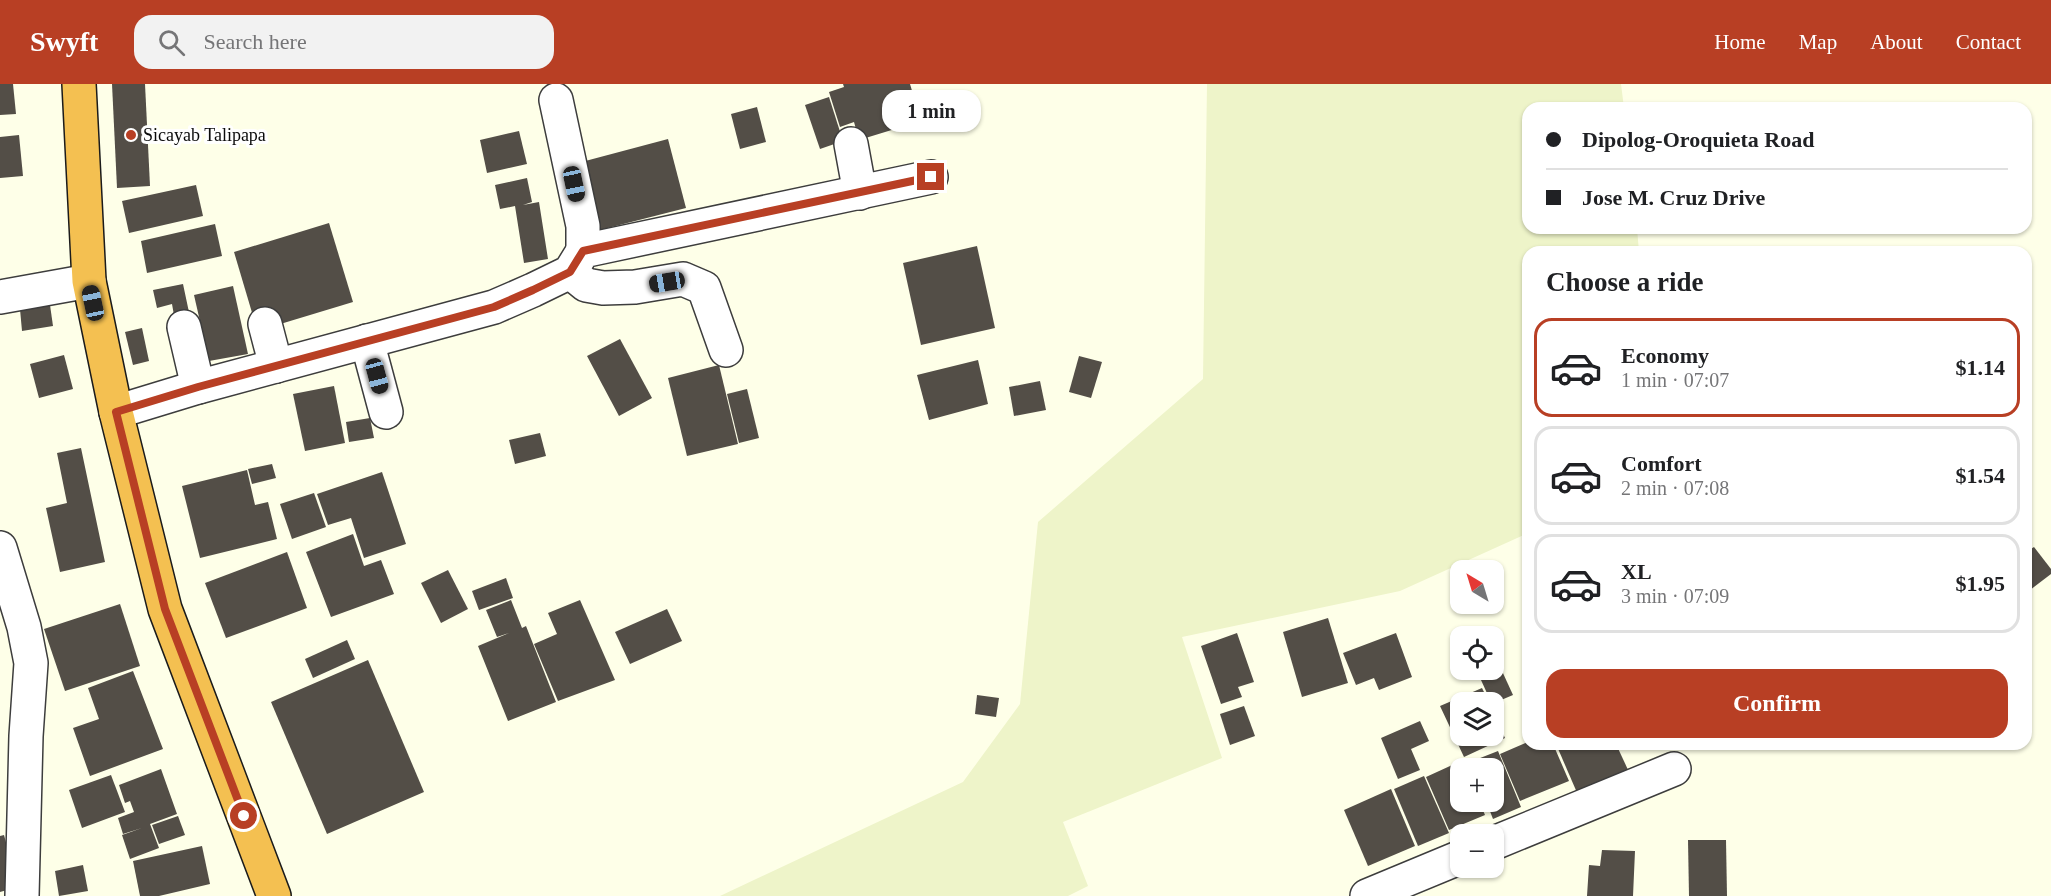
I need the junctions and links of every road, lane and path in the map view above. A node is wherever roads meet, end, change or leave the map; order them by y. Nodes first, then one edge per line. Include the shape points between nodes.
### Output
1 (79, 84) edge
2 (556, 100) dead end
3 (851, 144) dead end
4 (931, 177) dead end
5 (860, 193) junction
6 (576, 262) junction
7 (89, 281) junction
8 (0, 297) edge
9 (265, 324) dead end
10 (184, 327) dead end
11 (368, 341) junction
12 (726, 350) dead end
13 (276, 366) junction
14 (198, 387) junction
15 (116, 412) junction
16 (386, 412) dead end
17 (0, 548) edge
18 (13, 738) edge
19 (1674, 769) dead end
20 (1504, 839) edge
21 (1450, 862) edge
22 (22, 896) edge
23 (274, 896) edge
24 (1367, 896) edge

1 - 7 highway
2 - 6 street via 583,226
3 - 5 street
4 - 5 street
5 - 6 street
6 - 11 street via 533,290 494,307
6 - 12 street via 586,285 635,287 683,279 704,288
7 - 8 street
7 - 15 highway
9 - 13 street
10 - 14 street
11 - 13 street
11 - 16 street
13 - 14 street
14 - 15 street
15 - 23 highway via 165,609
17 - 18 street via 31,663
18 - 22 street
19 - 20 street
21 - 24 street

